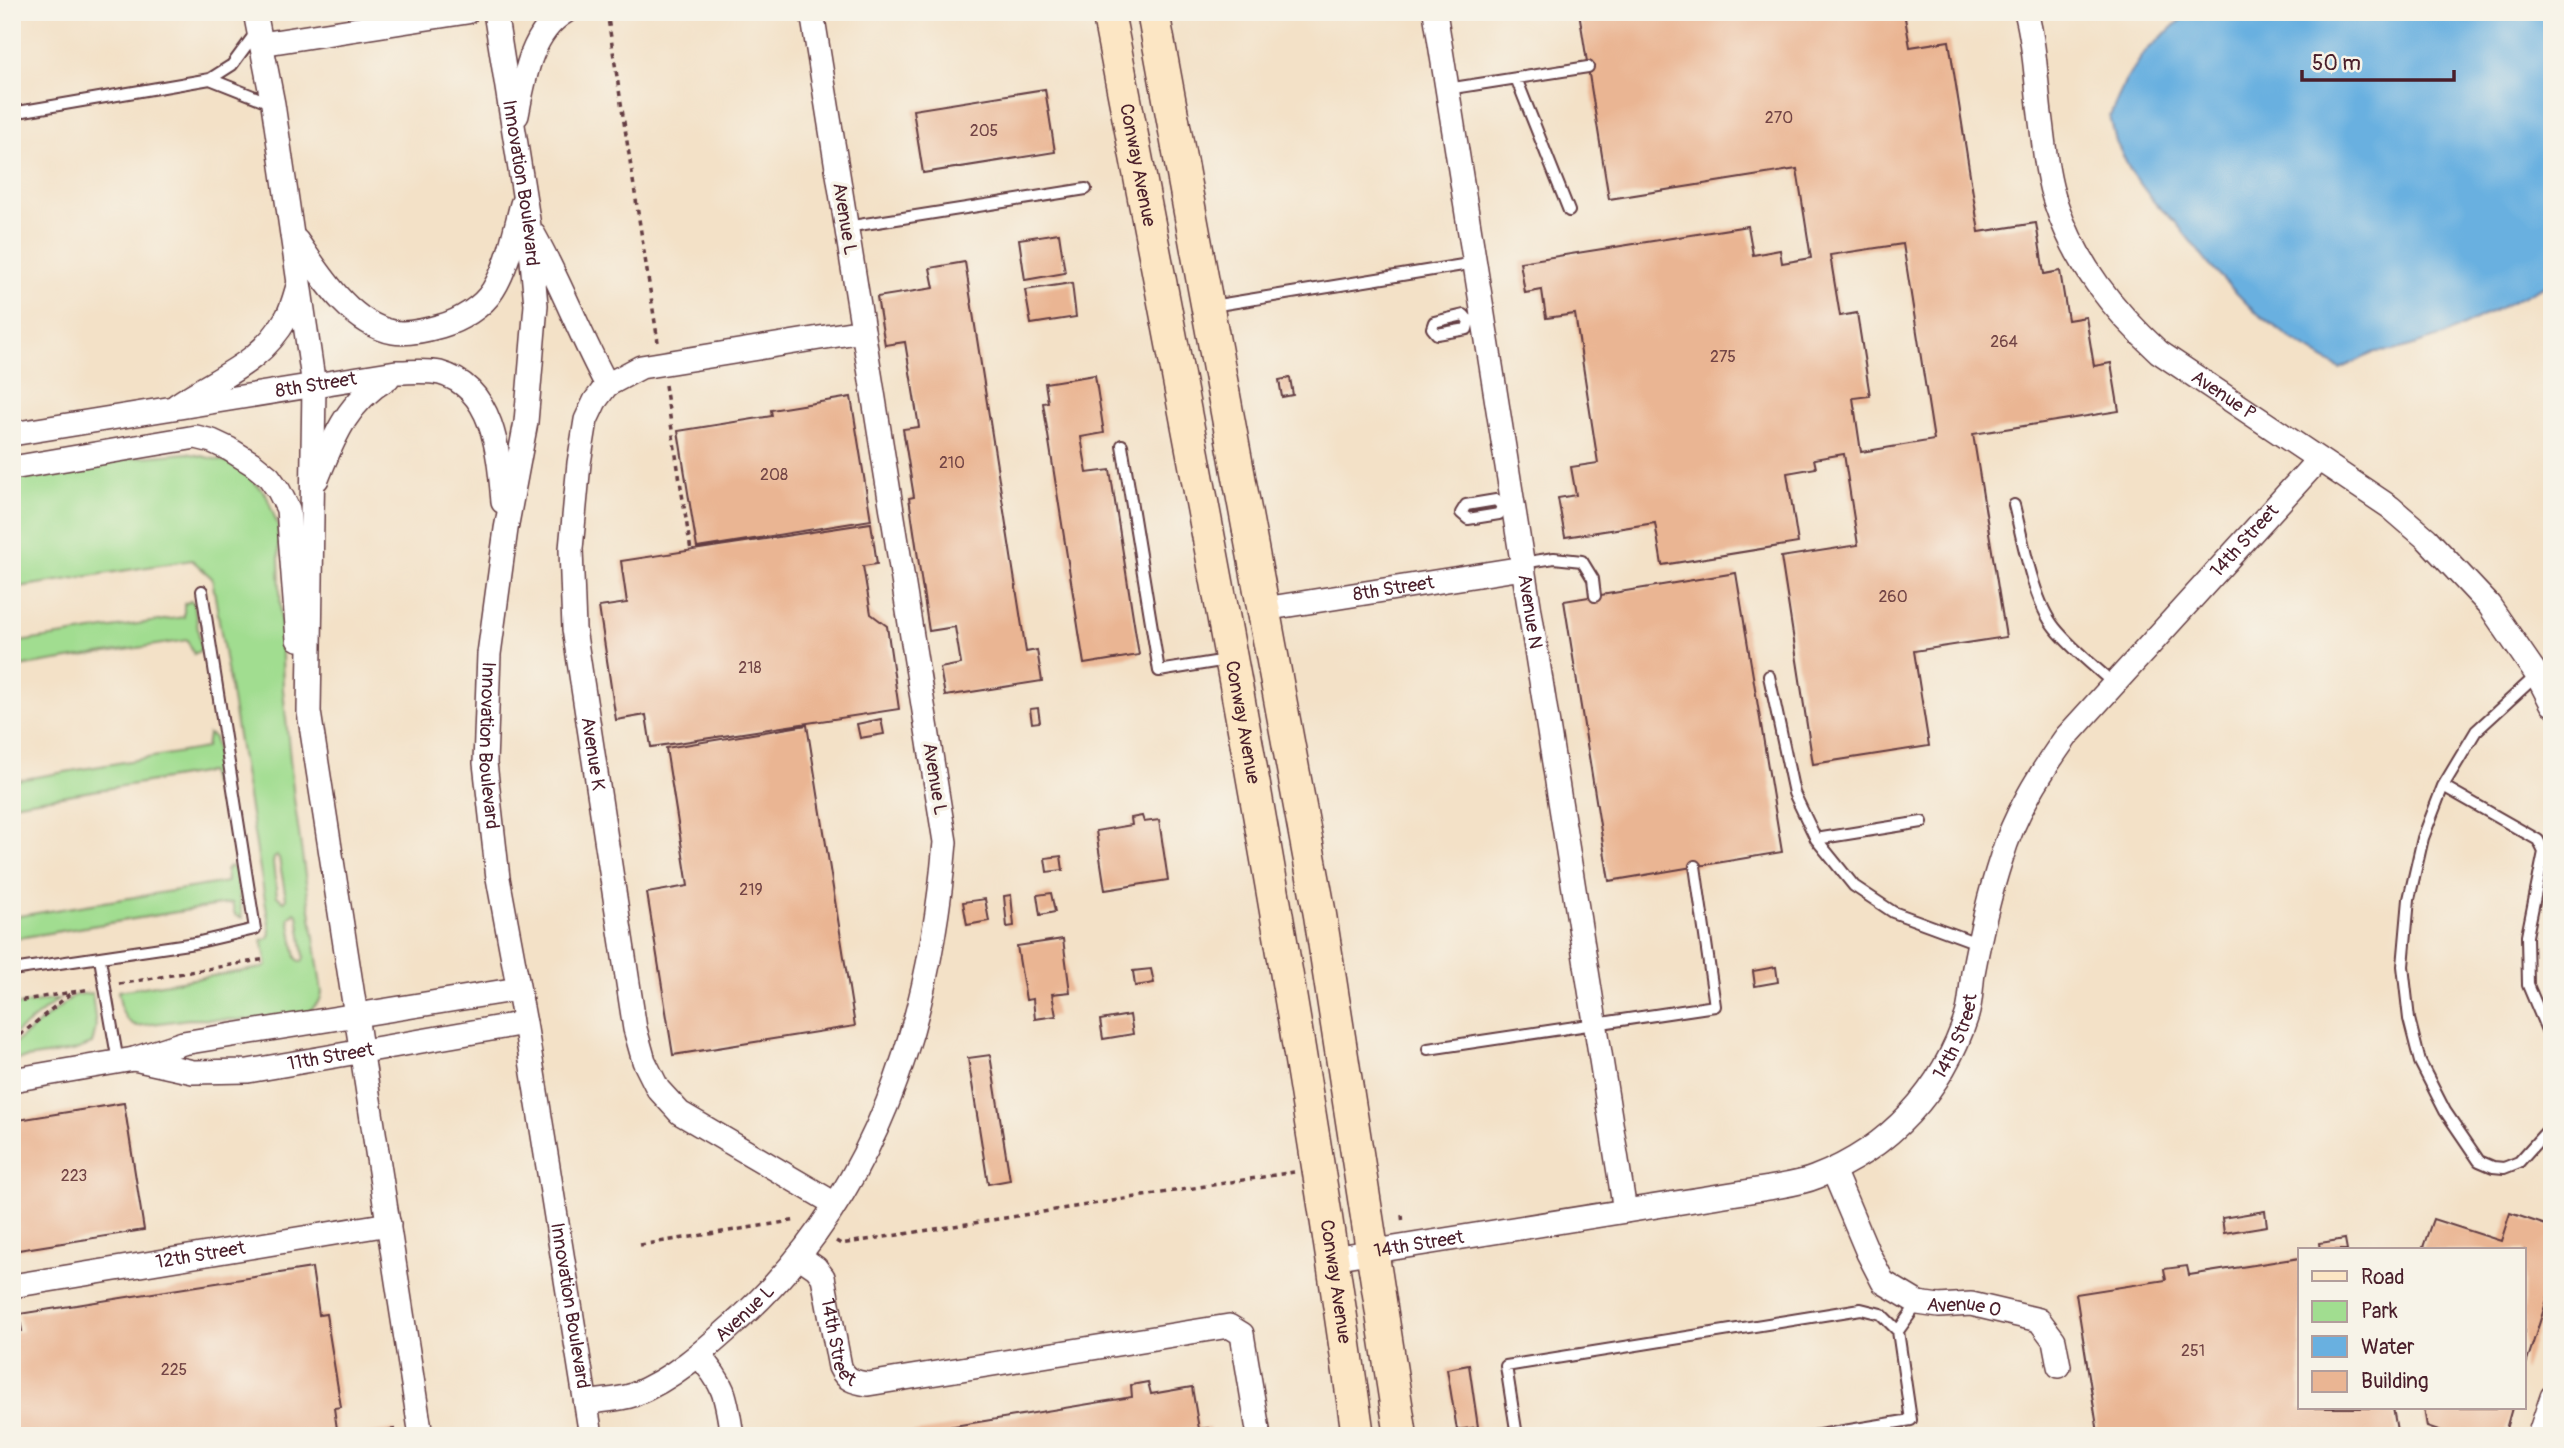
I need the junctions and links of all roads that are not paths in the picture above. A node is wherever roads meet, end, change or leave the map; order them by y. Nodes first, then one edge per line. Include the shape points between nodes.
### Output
1 (467, 12) edge
2 (495, 12) edge
3 (565, 12) edge
4 (812, 12) edge
5 (1108, 12) edge
6 (1435, 12) edge
7 (2026, 12) edge
8 (1154, 14) edge
9 (260, 23) edge
10 (1588, 66) dead end
11 (1516, 78) junction
12 (210, 79) junction
13 (1447, 89) junction
14 (273, 104) junction
15 (12, 113) edge
16 (514, 132) junction
17 (1086, 189) dead end
18 (524, 195) junction
19 (1569, 211) dead end
20 (529, 226) junction
21 (846, 227) junction
22 (293, 236) junction
23 (1475, 263) junction
24 (300, 280) junction
25 (1208, 307) junction
26 (863, 331) junction
27 (396, 372) junction
28 (607, 385) junction
29 (314, 386) junction
30 (171, 409) junction
31 (12, 434) edge
32 (1122, 445) dead end
33 (2318, 460) junction
34 (12, 468) edge
35 (312, 492) junction
36 (2014, 505) dead end
37 (506, 529) junction
38 (1523, 565) junction
39 (202, 591) dead end
40 (1595, 596) dead end
41 (1265, 609) junction
42 (1230, 660) junction
43 (2537, 675) junction
44 (1769, 676) dead end
45 (2114, 684) junction
46 (2552, 704) edge
47 (309, 712) junction
48 (2443, 786) junction
49 (1922, 822) dead end
50 (1816, 839) junction
51 (1695, 866) dead end
52 (1980, 944) junction
53 (100, 959) junction
54 (12, 970) edge
55 (518, 989) junction
56 (356, 1014) junction
57 (524, 1023) junction
58 (1596, 1024) junction
59 (2552, 1042) edge
60 (1428, 1049) dead end
61 (362, 1053) junction
62 (126, 1061) junction
63 (12, 1080) edge
64 (2552, 1125) edge
65 (1832, 1170) junction
66 (835, 1205) junction
67 (1625, 1212) junction
68 (389, 1224) junction
69 (1374, 1252) junction
70 (800, 1257) junction
71 (1332, 1258) junction
72 (12, 1286) edge
73 (1917, 1303) junction
74 (1898, 1331) junction
75 (699, 1356) junction
76 (2059, 1366) dead end
77 (2552, 1397) edge
78 (586, 1403) junction
79 (421, 1436) edge
80 (591, 1436) edge
81 (732, 1436) edge
82 (1259, 1436) edge
83 (1358, 1436) edge
84 (1401, 1436) edge
85 (1517, 1436) edge
86 (1813, 1436) edge
87 (2539, 1436) edge

1 - 9 street
2 - 16 street, Innovation Boulevard
3 - 16 street via 538,39
4 - 21 street, Avenue L
5 - 42 street, Conway Avenue
6 - 13 street, Avenue N
7 - 33 street, Avenue P via 2055,202 2072,245 2096,285 2159,352
8 - 25 street
9 - 12 lane via 232,65
9 - 14 street
10 - 11 lane
11 - 13 lane
11 - 19 lane
12 - 14 lane
12 - 15 lane
13 - 23 street, Avenue N
14 - 22 street
16 - 18 street, Innovation Boulevard
17 - 21 lane
18 - 20 street, Innovation Boulevard
18 - 22 street via 503,272 491,294 451,323 424,330 393,333 370,323 327,284
20 - 28 street
20 - 37 street, Innovation Boulevard via 536,305 526,422
21 - 26 street, Avenue L
22 - 24 street
23 - 25 lane
23 - 38 street, Avenue N via 1476,320
24 - 29 street
24 - 30 street via 288,316 266,346 243,367
25 - 41 street
26 - 28 street via 641,367
26 - 66 street, Avenue L via 945,842 940,899 905,1058 879,1127
27 - 29 street, 8th Street
27 - 35 street via 369,389 345,416
27 - 37 street, 8th Street via 441,373 464,385 482,407 499,453
28 - 66 street, Avenue K via 586,421 570,582 640,1050 658,1089 680,1113
29 - 30 street, 8th Street
29 - 35 street
30 - 31 street, 8th Street
32 - 42 lane via 1159,671
33 - 43 street, Avenue P via 2390,507 2435,547 2489,605
33 - 45 street, 14th Street
34 - 47 street via 195,438 229,449 269,477 288,509 295,614
35 - 47 street
36 - 45 lane via 2028,562 2053,626
37 - 55 street, Innovation Boulevard via 489,654 485,763 498,878
38 - 40 lane via 1554,558 1582,561
38 - 41 street, 8th Street
38 - 58 street, Avenue N
39 - 53 lane via 255,929
41 - 69 street via 1321,915
42 - 71 street, Conway Avenue
43 - 46 street, Avenue P
43 - 48 lane via 2476,731
44 - 50 lane via 1794,793
45 - 52 street, 14th Street via 2066,737 2022,809 2001,856
47 - 56 street
48 - 59 lane via 2538,840 2544,852 2527,936 2528,985
48 - 64 lane via 2423,838 2409,899 2403,966 2420,1062 2445,1111 2479,1161 2504,1168 2519,1162
49 - 50 lane
50 - 52 lane via 1854,886 1893,912
51 - 58 lane via 1715,1006
52 - 65 street, 14th Street via 1968,1014 1949,1060 1921,1103 1889,1135
53 - 54 lane
53 - 62 lane
55 - 56 street, 11th Street
55 - 57 street, Innovation Boulevard
56 - 61 street
56 - 62 street, 11th Street via 183,1043
57 - 61 street, 11th Street
57 - 78 street, Innovation Boulevard
58 - 60 lane
58 - 67 street, Avenue N
61 - 62 street, 11th Street via 248,1071 193,1072
61 - 68 street
62 - 63 street, 11th Street
65 - 67 street, 14th Street via 1769,1188
65 - 73 street, Avenue O via 1883,1282
66 - 70 street, Avenue L
67 - 69 street, 14th Street
68 - 72 street, 12th Street
68 - 79 street
69 - 71 street, 14th Street
69 - 84 street
70 - 75 street, Avenue L via 766,1296
70 - 82 street, 14th Street via 823,1277 840,1367 854,1382 868,1384 1224,1326 1242,1334
71 - 83 street, Conway Avenue
73 - 74 lane
73 - 76 street, Avenue O via 1971,1304 2039,1321 2054,1340
74 - 85 lane via 1881,1314 1861,1309 1506,1366
74 - 86 lane via 1911,1420
75 - 78 street, Avenue L via 631,1396
75 - 81 street via 720,1382
77 - 87 street
78 - 80 street, Innovation Boulevard

